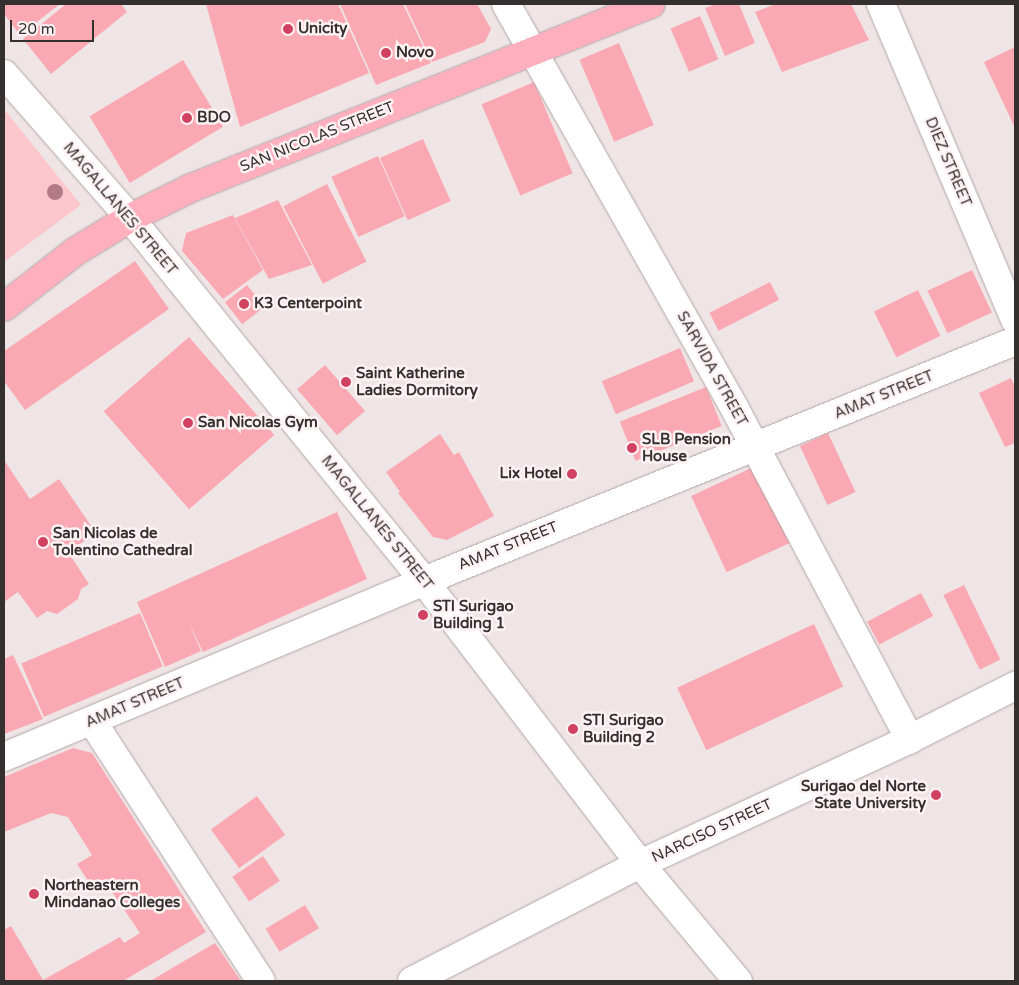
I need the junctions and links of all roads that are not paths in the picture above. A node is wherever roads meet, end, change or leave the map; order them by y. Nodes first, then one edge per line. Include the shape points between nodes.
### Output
1 (506, 4) edge
2 (650, 4) edge
3 (881, 4) edge
4 (532, 50) junction
5 (4, 74) edge
6 (130, 218) junction
7 (4, 306) edge
8 (1015, 320) edge
9 (1015, 341) edge
10 (755, 446) junction
11 (424, 581) junction
12 (1015, 686) edge
13 (92, 721) junction
14 (910, 739) junction
15 (4, 758) edge
16 (640, 864) junction
17 (261, 981) edge
18 (412, 981) edge
19 (738, 981) edge

1 - 4 street, SARVIDA STREET
2 - 4 main road, SAN NICOLAS STREET
3 - 8 street, DIEZ STREET
4 - 6 main road, SAN NICOLAS STREET via 191,188
4 - 10 street, SARVIDA STREET
5 - 6 street, MAGALLANES STREET
6 - 7 main road, SAN NICOLAS STREET via 76,251
6 - 11 street, MAGALLANES STREET
9 - 10 street, AMAT STREET
10 - 11 street, AMAT STREET
10 - 14 street, SARVIDA STREET
11 - 13 street, AMAT STREET
11 - 16 street, MAGALLANES STREET
12 - 14 street, NARCISO STREET
13 - 15 street, AMAT STREET
13 - 17 street
14 - 16 street, NARCISO STREET
16 - 18 street, NARCISO STREET
16 - 19 street, MAGALLANES STREET

